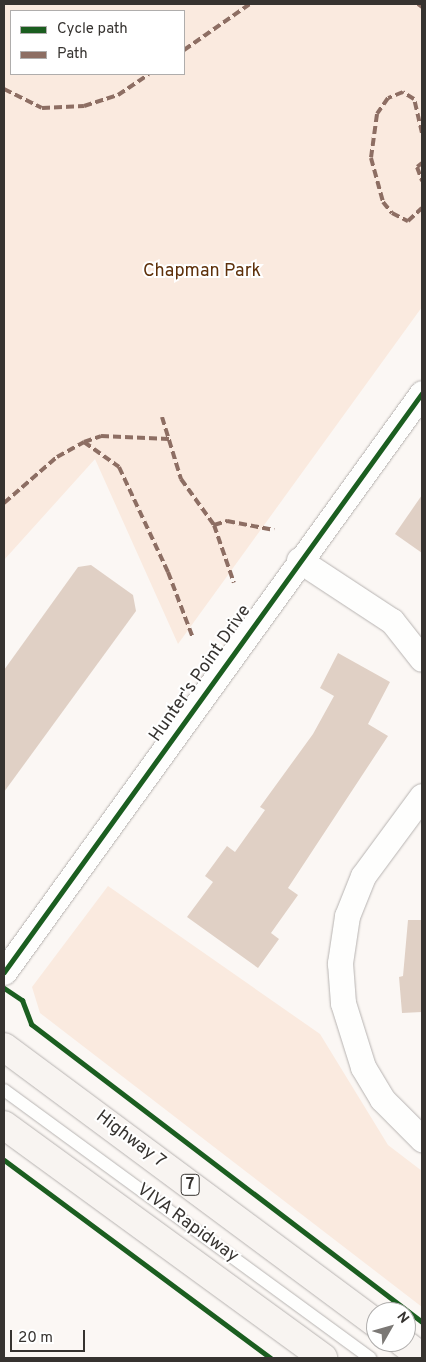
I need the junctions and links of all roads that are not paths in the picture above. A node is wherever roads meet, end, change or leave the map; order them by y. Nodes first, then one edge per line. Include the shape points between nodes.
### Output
1 (422, 392) edge
2 (299, 560) junction
3 (422, 659) edge
4 (422, 796) edge
5 (4, 972) edge
6 (4, 1047) edge
7 (4, 1090) edge
8 (4, 1126) edge
9 (422, 1139) edge
10 (366, 1316) edge
11 (323, 1358) edge
12 (370, 1358) edge

1 - 2 street, Hunter's Point Drive
2 - 3 street via 392,621
2 - 5 street, Hunter's Point Drive
4 - 9 street via 363,876 347,916 340,963 343,1003 363,1067 382,1099
6 - 10 main road, Highway 7 / 7
7 - 12 lane, VIVA Rapidway
8 - 11 main road

